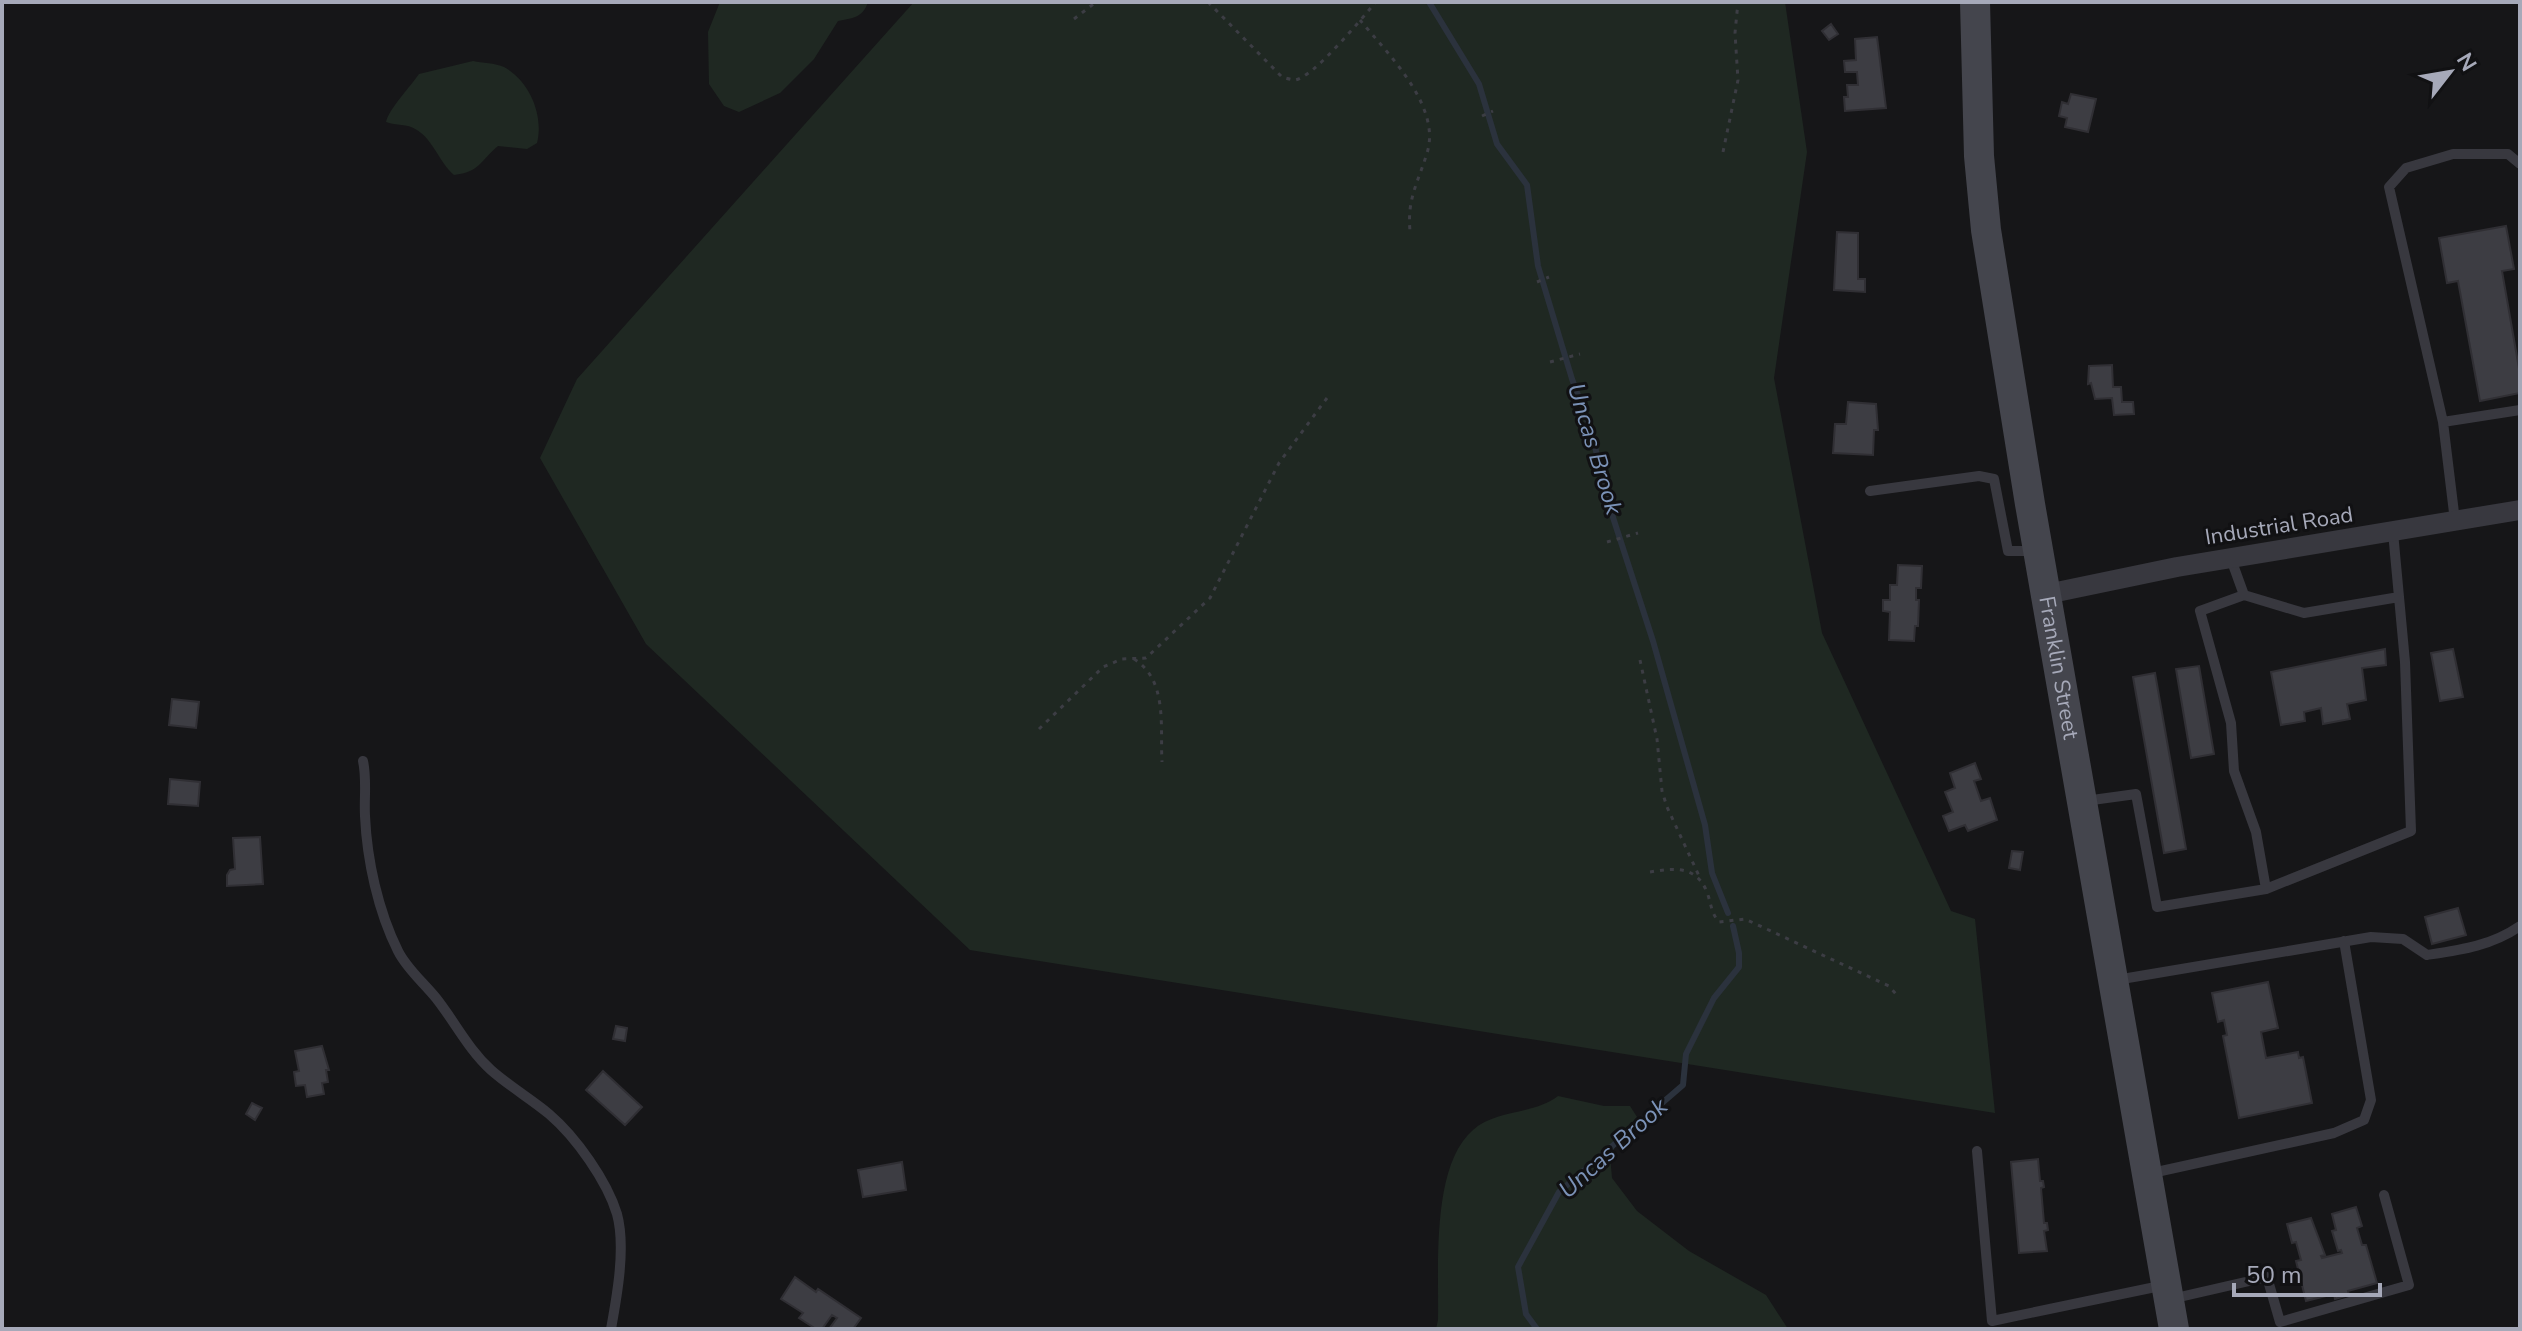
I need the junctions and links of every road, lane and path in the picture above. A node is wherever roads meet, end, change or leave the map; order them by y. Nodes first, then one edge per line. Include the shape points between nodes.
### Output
1 (1096, 2) edge
2 (1208, 2) edge
3 (1376, 2) edge
4 (1738, 2) edge
5 (1975, 2) edge
6 (1074, 19) dead end
7 (1360, 20) junction
8 (1493, 111) dead end
9 (1482, 116) dead end
10 (1723, 152) dead end
11 (2520, 164) edge
12 (1410, 231) dead end
13 (1549, 277) dead end
14 (1537, 282) dead end
15 (1580, 354) dead end
16 (1550, 362) dead end
17 (1327, 398) dead end
18 (2520, 410) edge
19 (2443, 422) junction
20 (1870, 491) dead end
21 (2520, 510) edge
22 (2455, 521) junction
23 (2393, 532) junction
24 (1638, 533) dead end
25 (1607, 542) dead end
26 (2039, 551) junction
27 (2231, 559) junction
28 (2047, 594) junction
29 (2244, 595) junction
30 (2399, 597) junction
31 (1134, 659) junction
32 (1640, 660) dead end
33 (1039, 729) dead end
34 (363, 761) dead end
35 (1162, 762) dead end
36 (2083, 801) junction
37 (1650, 872) dead end
38 (1702, 883) junction
39 (2266, 889) junction
40 (2520, 926) edge
41 (2344, 941) junction
42 (2114, 980) junction
43 (1896, 994) dead end
44 (1977, 1151) dead end
45 (2147, 1174) junction
46 (2384, 1195) dead end
47 (2168, 1292) junction
48 (611, 1329) edge
49 (2174, 1329) edge

1 - 6 path
2 - 7 path via 1282,77 1293,80 1321,62
3 - 7 path
4 - 10 path via 1738,80
5 - 26 main road, Franklin Street via 1986,230
7 - 12 path via 1413,89 1428,120 1428,151 1410,199
8 - 9 path
11 - 19 lane via 2508,154 2453,154 2406,168 2389,187
13 - 14 path
15 - 16 path
17 - 31 path via 1279,463 1210,598 1155,651
18 - 19 lane
19 - 22 lane
20 - 26 lane via 1979,476 1994,479 2008,551
21 - 22 street, Industrial Road
22 - 23 street, Industrial Road
23 - 27 street, Industrial Road
23 - 30 lane
24 - 25 path
26 - 28 main road, Franklin Street
27 - 28 street, Industrial Road
27 - 29 lane
28 - 36 main road, Franklin Street
29 - 30 lane via 2304,613
29 - 39 lane via 2200,611 2231,723 2234,771 2256,832
30 - 39 lane via 2411,831
31 - 33 path via 1103,667
31 - 35 path via 1155,679
32 - 38 path via 1665,799
34 - 48 lane via 373,885 398,951 472,1050 573,1139 617,1215 620,1258
36 - 39 lane via 2136,794 2157,907
36 - 42 main road, Franklin Street
37 - 38 path via 1679,868
38 - 43 path via 1716,920 1745,919 1889,986
40 - 41 lane via 2480,946 2427,955 2403,939
41 - 42 lane
41 - 45 lane via 2371,1100 2364,1120 2334,1133
42 - 45 main road, Franklin Street
44 - 47 lane via 1992,1321
45 - 47 main road, Franklin Street
46 - 47 lane via 2409,1285 2280,1322 2267,1277
47 - 49 main road, Franklin Street

